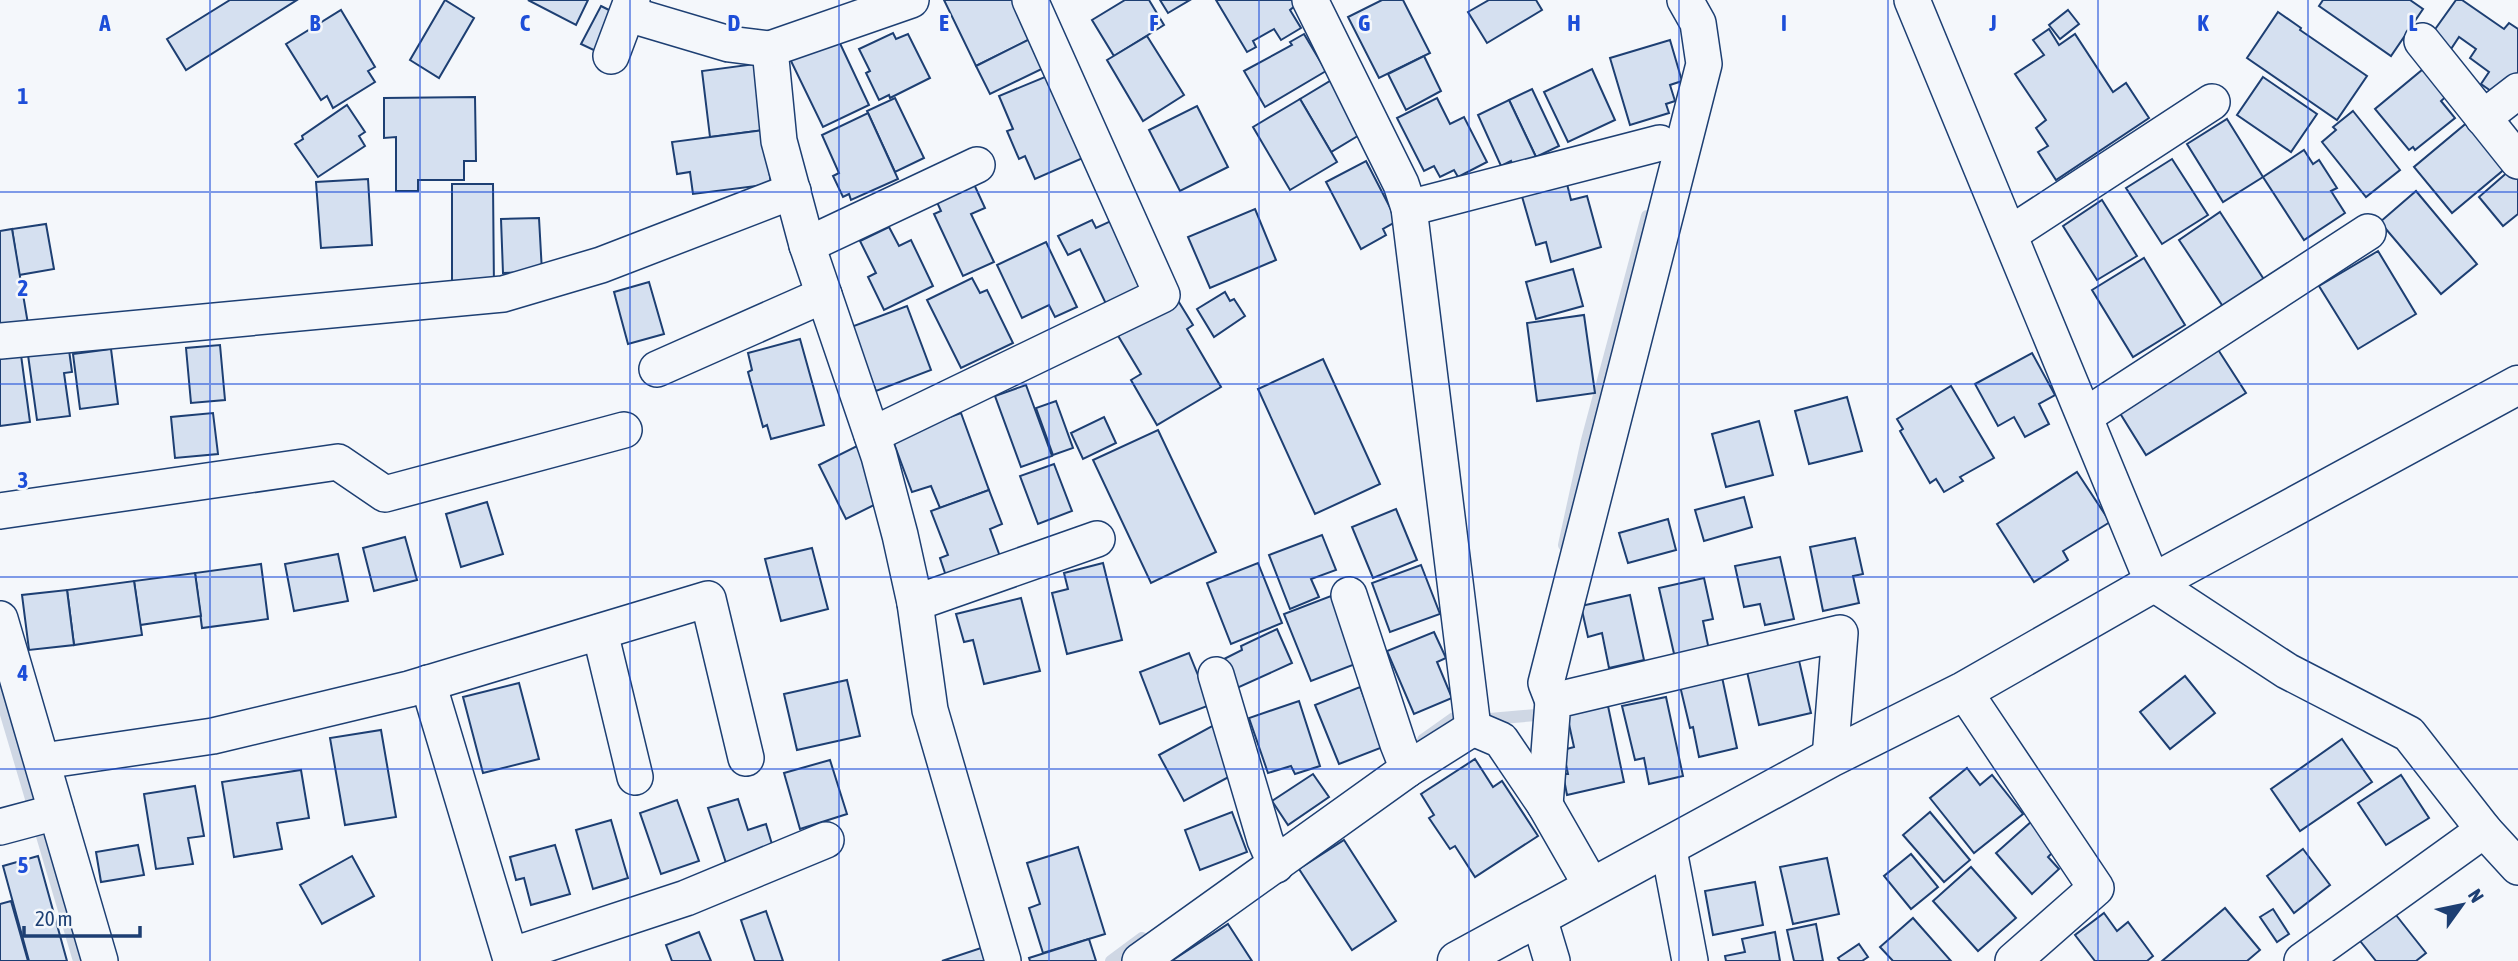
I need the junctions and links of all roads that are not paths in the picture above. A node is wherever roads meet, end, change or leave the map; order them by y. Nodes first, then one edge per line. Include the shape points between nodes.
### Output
1 (911, 0) edge
2 (1030, 0) edge
3 (1310, 0) edge
4 (1685, 0) edge
5 (1912, 0) edge
6 (630, 7) edge
7 (2422, 41) dead end
8 (769, 49) junction
9 (611, 56) dead end
10 (2518, 91) edge
11 (2212, 102) dead end
12 (2483, 118) junction
13 (1660, 143) dead end
14 (2518, 161) edge
15 (977, 165) dead end
16 (793, 191) junction
17 (1409, 208) junction
18 (2368, 232) dead end
19 (2010, 234) junction
20 (807, 245) junction
21 (824, 295) junction
22 (0, 341) edge
23 (657, 369) dead end
24 (2518, 385) edge
25 (2085, 416) junction
26 (624, 430) dead end
27 (872, 435) junction
28 (0, 511) edge
29 (1097, 539) dead end
30 (2154, 583) junction
31 (1349, 595) dead end
32 (915, 603) junction
33 (0, 618) edge
34 (600, 632) junction
35 (1216, 675) dead end
36 (428, 683) junction
37 (1964, 691) junction
38 (1553, 701) junction
39 (1474, 728) junction
40 (746, 758) dead end
41 (1404, 758) junction
42 (1830, 758) junction
43 (43, 761) junction
44 (635, 777) dead end
45 (1545, 805) junction
46 (32, 818) edge
47 (2484, 830) junction
48 (826, 840) dead end
49 (1668, 845) junction
50 (1270, 853) junction
51 (2518, 867) edge
52 (1592, 887) junction
53 (1539, 918) junction
54 (100, 961) edge
55 (1003, 961) edge
56 (1140, 961) edge
57 (1457, 961) edge
58 (1552, 961) edge
59 (1690, 961) edge
60 (2013, 961) edge
61 (2302, 961) edge

1 - 8 street
2 - 27 street via 1163,296
3 - 17 street
4 - 38 street via 1698,23 1703,64 1546,683
5 - 19 street
6 - 8 street via 729,44
6 - 9 street
7 - 12 street
8 - 16 street via 779,141
10 - 12 street
11 - 19 street
12 - 14 street
13 - 17 street
15 - 20 street
16 - 20 street
16 - 22 street via 601,265 503,295
17 - 39 street
18 - 25 street
19 - 25 street
20 - 21 street
21 - 23 street
21 - 27 street
24 - 30 street
25 - 30 street
26 - 28 street via 385,494 338,462
27 - 32 street
29 - 32 street
30 - 37 street
30 - 47 street via 2287,671 2409,734
31 - 41 street
32 - 55 street via 930,710
33 - 43 street
34 - 36 street
34 - 40 street via 708,599
34 - 44 street
35 - 50 street
36 - 43 street via 213,736
36 - 48 street via 510,956 686,898
37 - 42 street
37 - 60 street via 2096,888
38 - 42 street via 1840,633
38 - 45 street
39 - 41 street
39 - 45 street via 1501,740
41 - 50 street
42 - 49 street
43 - 46 street
45 - 52 street
46 - 54 street
47 - 51 street
47 - 61 street
49 - 52 street
49 - 59 street
50 - 56 street
52 - 53 street
53 - 57 street
53 - 58 street

